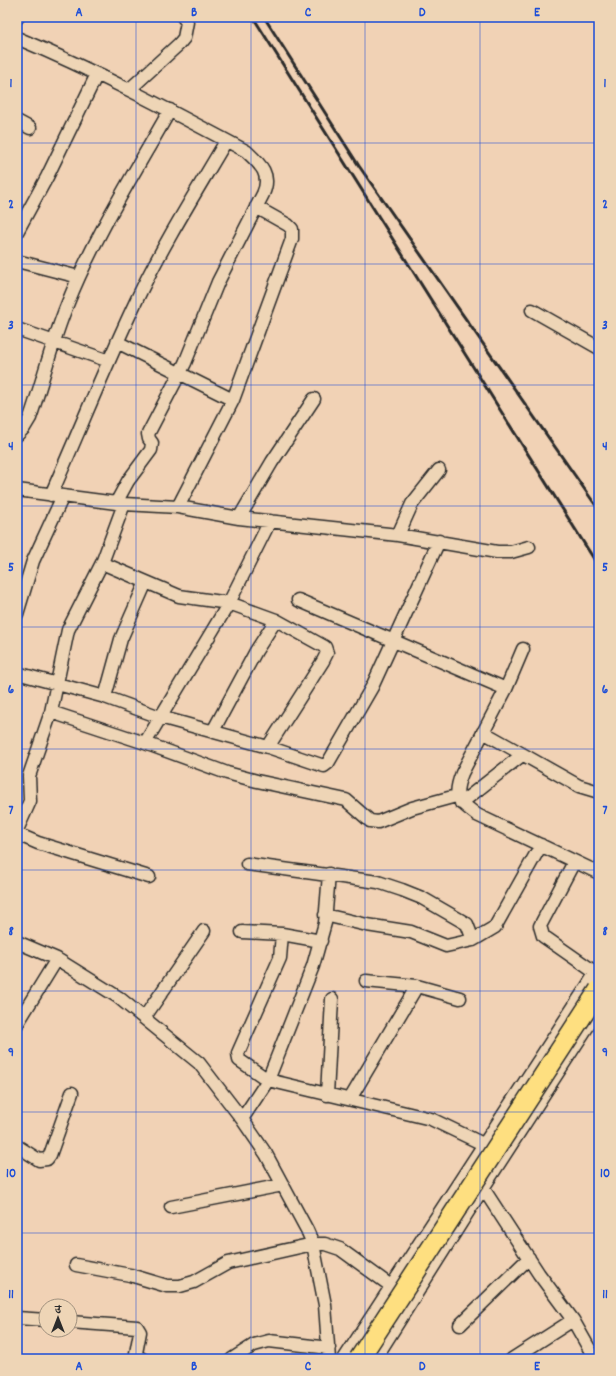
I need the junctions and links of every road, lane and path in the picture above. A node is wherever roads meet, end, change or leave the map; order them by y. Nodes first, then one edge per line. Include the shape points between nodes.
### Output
1 (183, 17) edge
2 (17, 38) edge
3 (97, 74) junction
4 (130, 89) junction
5 (170, 110) junction
6 (17, 121) edge
7 (30, 128) dead end
8 (226, 141) junction
9 (256, 207) junction
10 (17, 232) edge
11 (17, 261) edge
12 (79, 277) junction
13 (532, 310) dead end
14 (17, 329) edge
15 (54, 340) junction
16 (117, 342) junction
17 (599, 348) edge
18 (109, 361) junction
19 (179, 374) junction
20 (314, 399) dead end
21 (233, 400) junction
22 (17, 435) edge
23 (439, 470) dead end
24 (17, 490) edge
25 (57, 496) junction
26 (120, 503) junction
27 (178, 507) junction
28 (239, 518) junction
29 (270, 521) junction
30 (398, 535) junction
31 (439, 541) junction
32 (528, 547) dead end
33 (102, 563) junction
34 (146, 582) junction
35 (298, 600) dead end
36 (229, 603) junction
37 (17, 614) edge
38 (276, 620) junction
39 (392, 640) junction
40 (524, 650) dead end
41 (17, 673) edge
42 (57, 682) junction
43 (506, 689) junction
44 (105, 696) junction
45 (51, 712) junction
46 (160, 717) junction
47 (213, 731) junction
48 (483, 732) junction
49 (145, 743) junction
50 (268, 747) junction
51 (522, 754) junction
52 (599, 792) edge
53 (459, 800) junction
54 (17, 830) edge
55 (17, 834) edge
56 (541, 846) junction
57 (574, 862) junction
58 (247, 864) dead end
59 (329, 874) junction
60 (599, 874) edge
61 (149, 877) dead end
62 (326, 915) junction
63 (204, 931) dead end
64 (242, 932) dead end
65 (282, 934) junction
66 (473, 940) junction
67 (17, 942) edge
68 (321, 942) junction
69 (57, 959) junction
70 (598, 977) edge
71 (366, 981) dead end
72 (418, 986) junction
73 (460, 998) dead end
74 (332, 999) dead end
75 (599, 1009) edge
76 (144, 1018) junction
77 (17, 1024) edge
78 (268, 1080) junction
79 (72, 1093) dead end
80 (327, 1095) junction
81 (350, 1099) junction
82 (242, 1119) junction
83 (483, 1144) junction
84 (17, 1146) edge
85 (465, 1172) junction
86 (283, 1185) junction
87 (482, 1188) junction
88 (171, 1207) dead end
89 (313, 1244) junction
90 (529, 1258) junction
91 (76, 1265) dead end
92 (391, 1286) junction
93 (17, 1318) edge
94 (38, 1319) edge
95 (573, 1320) junction
96 (78, 1323) edge
97 (460, 1325) dead end
98 (329, 1354) edge
99 (142, 1359) edge
100 (232, 1359) edge
101 (344, 1359) edge
102 (359, 1359) edge
103 (375, 1359) edge
104 (512, 1359) edge
105 (595, 1359) edge

1 - 4 street via 187,22 184,38
2 - 3 street
3 - 4 street
3 - 10 street
4 - 5 street
5 - 8 street
5 - 12 street via 105,223
6 - 7 street
8 - 9 street via 246,151 257,160 265,172 267,185
8 - 16 street via 186,208
9 - 19 street via 218,282
9 - 21 street via 288,225 292,229 292,239
11 - 12 street
12 - 15 street
13 - 17 street
14 - 15 street
15 - 18 street
15 - 22 street via 30,418
16 - 18 street
16 - 19 street
18 - 25 street
19 - 21 street
19 - 26 street via 148,434 152,443 151,450 128,481
20 - 28 street
21 - 27 street
23 - 30 street via 412,504
24 - 25 street
25 - 26 street
25 - 37 street
26 - 27 street
26 - 33 street
27 - 28 street
28 - 29 street
29 - 30 street
29 - 36 street
30 - 31 street
31 - 32 street via 497,552 511,552
31 - 39 street
33 - 34 street
33 - 42 street via 68,630
34 - 36 street via 179,596
34 - 44 street via 121,640
35 - 39 street
36 - 38 street
36 - 46 street
38 - 47 street via 256,651
38 - 50 street via 321,643 327,653
39 - 43 street
39 - 50 street via 369,692 326,765 320,766
40 - 43 street
41 - 42 street
42 - 44 street
42 - 45 street
43 - 48 street
44 - 46 street
45 - 49 street
45 - 54 street via 29,776 30,801
46 - 47 street
46 - 49 street
47 - 50 street
48 - 51 street
48 - 53 street via 456,787
49 - 53 street via 227,773 346,800 370,821 378,822 412,808
51 - 52 street via 579,786
51 - 53 street
53 - 56 street via 478,815
55 - 61 street
56 - 57 street
56 - 66 street via 495,927
57 - 60 street
57 - 70 street via 540,926 543,936
58 - 59 street
59 - 62 street
59 - 66 street via 378,882 422,898 467,924
62 - 66 street via 411,932 446,946
62 - 68 street
63 - 76 street
64 - 65 street
65 - 68 street
65 - 78 street via 280,958 237,1056
67 - 69 street
68 - 78 street
69 - 76 street via 118,996
69 - 77 street
70 - 83 street
70 - 102 main road, bridge
71 - 72 street
72 - 73 street
72 - 81 street
74 - 80 street
75 - 87 street
76 - 82 street via 199,1063
78 - 80 street
78 - 82 street
79 - 84 street via 47,1159 39,1160
80 - 81 street
81 - 83 street via 431,1119
82 - 86 street
83 - 85 street
85 - 87 street
85 - 92 street
86 - 88 street
86 - 89 street
87 - 90 street
87 - 103 street
89 - 91 street via 228,1263 194,1282 180,1286 167,1286 130,1275
89 - 92 street via 325,1244 340,1249
89 - 98 street via 326,1305
90 - 95 street
90 - 97 street
92 - 101 street
93 - 94 street
95 - 104 street
95 - 105 street
96 - 99 street via 137,1327 140,1332 136,1353
98 - 100 street via 269,1341 260,1342

